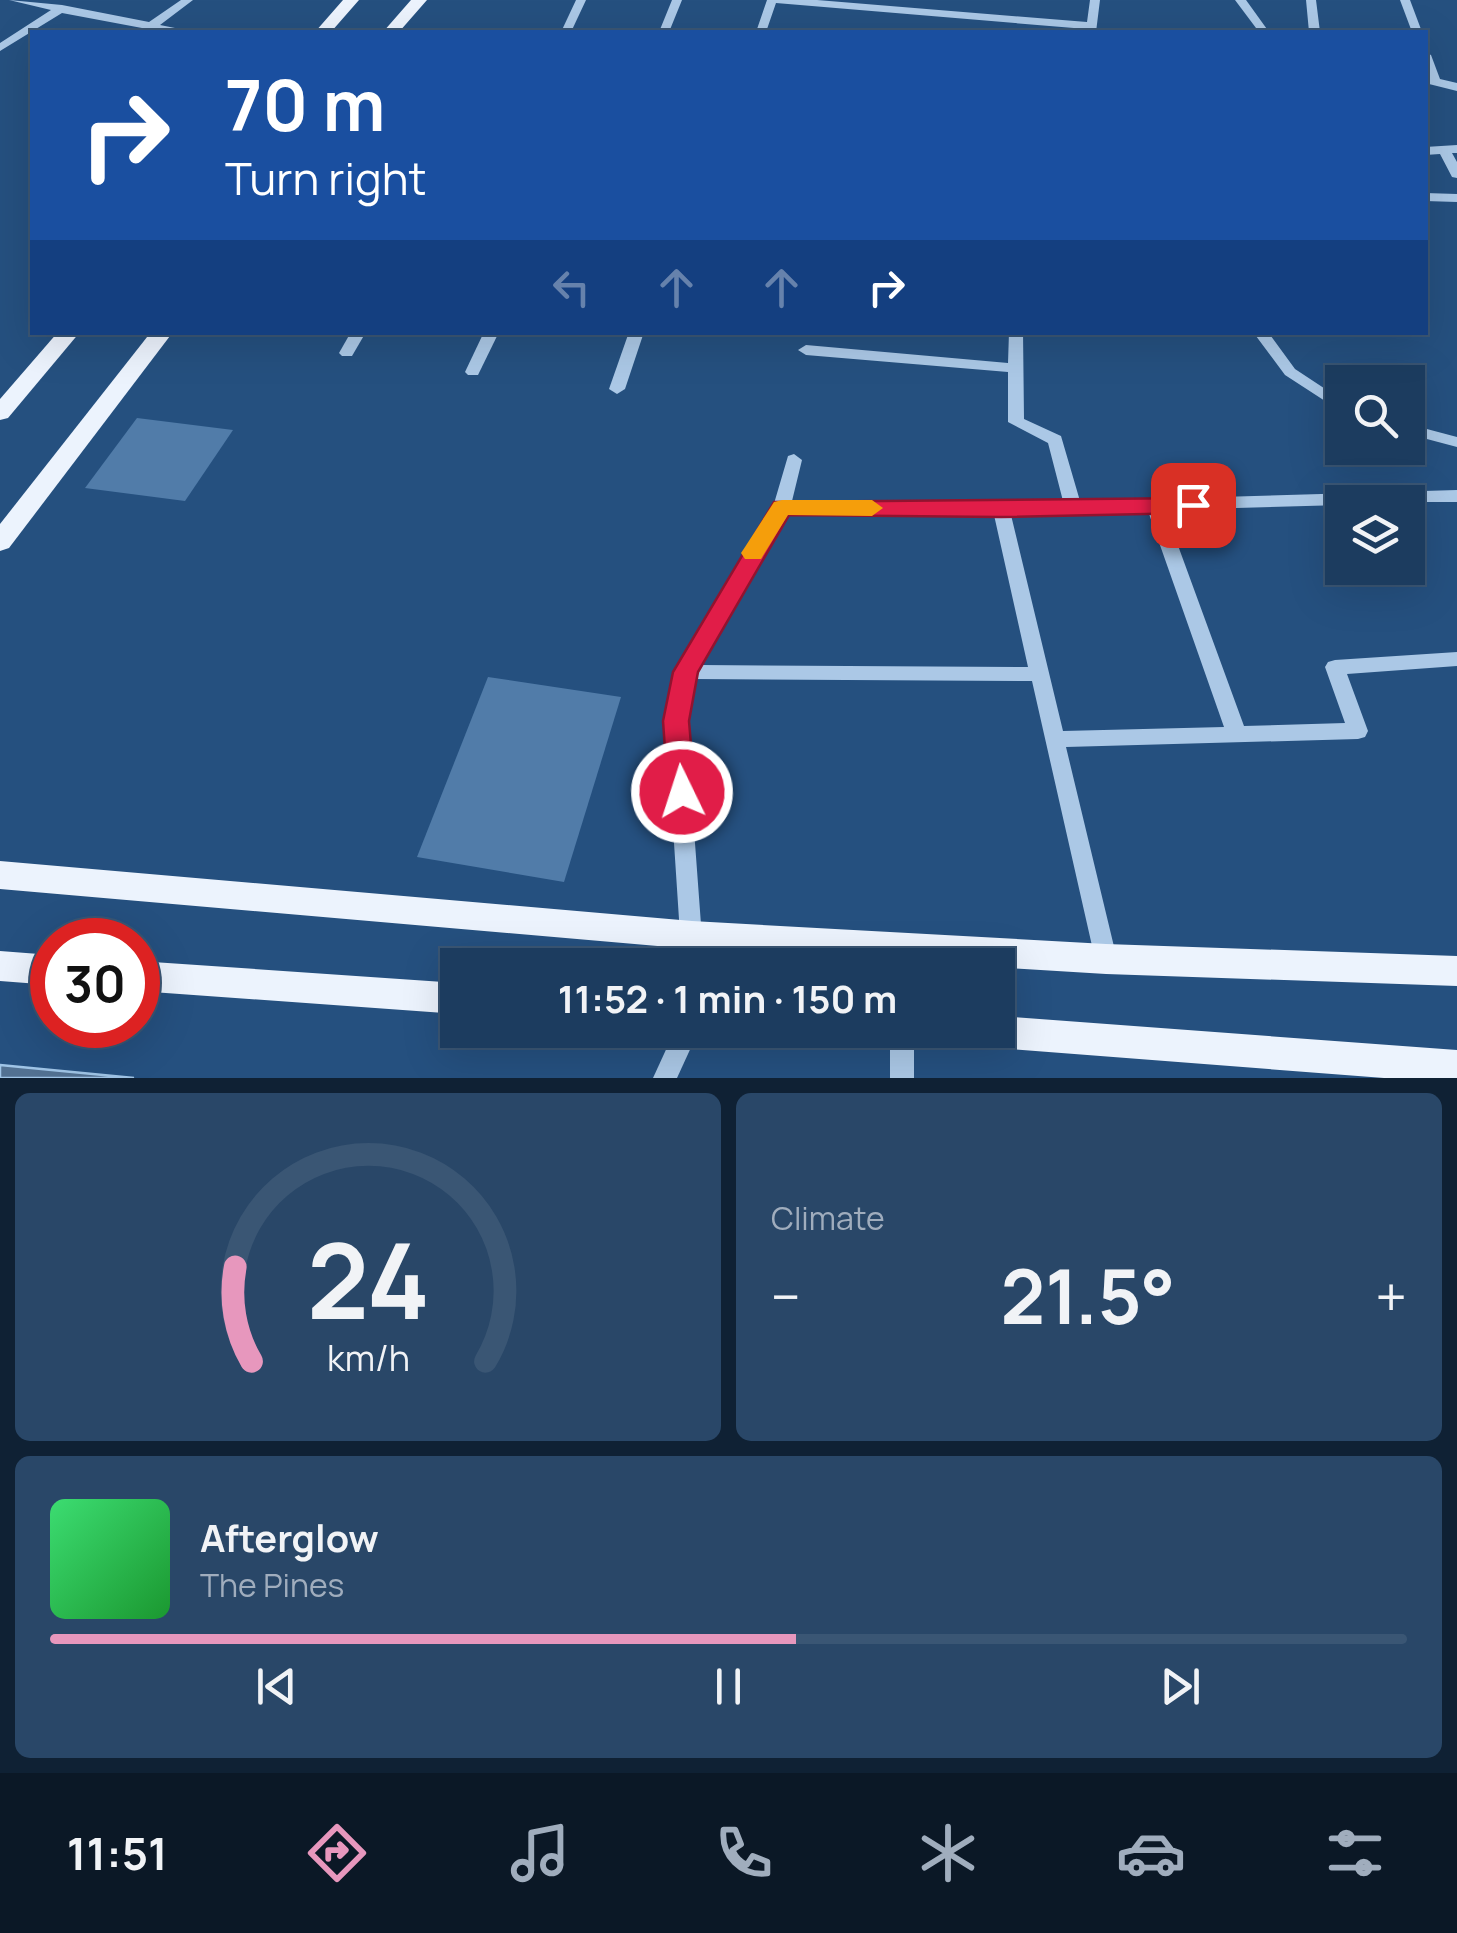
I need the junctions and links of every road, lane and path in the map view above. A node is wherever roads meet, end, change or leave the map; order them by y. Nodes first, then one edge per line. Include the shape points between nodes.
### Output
1 (14, 0) edge
2 (74, 0) edge
3 (188, 0) edge
4 (351, 0) edge
5 (419, 0) edge
6 (581, 0) edge
7 (677, 0) edge
8 (775, 0) edge
9 (911, 0) edge
10 (1095, 0) edge
11 (1240, 0) edge
12 (1311, 0) edge
13 (1405, 0) edge
14 (61, 9) junction
15 (1092, 24) edge
16 (147, 30) edge
17 (324, 30) edge
18 (393, 30) edge
19 (567, 30) edge
20 (665, 30) edge
21 (762, 30) edge
22 (1262, 30) edge
23 (1315, 30) edge
24 (1416, 30) edge
25 (0, 48) edge
26 (1430, 80) edge
27 (1457, 87) edge
28 (1450, 149) edge
29 (1457, 174) edge
30 (1428, 197) edge
31 (1457, 198) edge
32 (67, 335) edge
33 (161, 335) edge
34 (358, 335) edge
35 (491, 335) edge
36 (636, 335) edge
37 (1016, 335) edge
38 (1262, 335) edge
39 (806, 350) dead end
40 (347, 353) dead end
41 (1016, 368) junction
42 (473, 372) dead end
43 (617, 389) dead end
44 (1325, 396) edge
45 (0, 413) edge
46 (1425, 434) edge
47 (1457, 442) edge
48 (794, 460) dead end
49 (1457, 496) edge
50 (1155, 506) junction
51 (782, 507) junction
52 (1073, 508) junction
53 (1001, 510) junction
54 (0, 542) edge
55 (1457, 659) edge
56 (686, 672) junction
57 (1040, 674) junction
58 (1237, 734) junction
59 (1054, 739) junction
60 (0, 875) edge
61 (674, 948) edge
62 (692, 948) edge
63 (1015, 957) edge
64 (1106, 959) junction
65 (0, 966) edge
66 (30, 968) edge
67 (1457, 971) edge
68 (160, 978) edge
69 (440, 998) edge
70 (1015, 1033) edge
71 (679, 1048) edge
72 (902, 1048) edge
73 (1457, 1067) edge
74 (665, 1078) edge
75 (902, 1078) edge

1 - 14 street
2 - 14 street
3 - 16 street
4 - 17 main road
5 - 18 main road
6 - 19 street
7 - 20 street
8 - 15 street
8 - 21 street
9 - 15 street
10 - 15 street
11 - 22 street
12 - 23 street
13 - 24 street
14 - 16 street
14 - 25 street
26 - 27 street
28 - 29 street
30 - 31 street
32 - 45 main road
33 - 54 main road
34 - 40 street
35 - 42 street
36 - 43 street
37 - 41 street
38 - 44 street via 1290,372
39 - 41 street
41 - 52 street via 1016,422 1055,440
46 - 47 street
48 - 51 street
49 - 50 street
50 - 52 street
50 - 58 street
51 - 53 street
51 - 56 street
52 - 53 street
53 - 57 street
55 - 58 street via 1335,667 1358,731
56 - 57 street
56 - 62 street via 676,721
57 - 59 street
58 - 59 street
59 - 64 street
60 - 61 main road
63 - 64 main road
64 - 67 main road
65 - 66 main road
68 - 69 main road
70 - 73 main road
71 - 74 street
72 - 75 street

